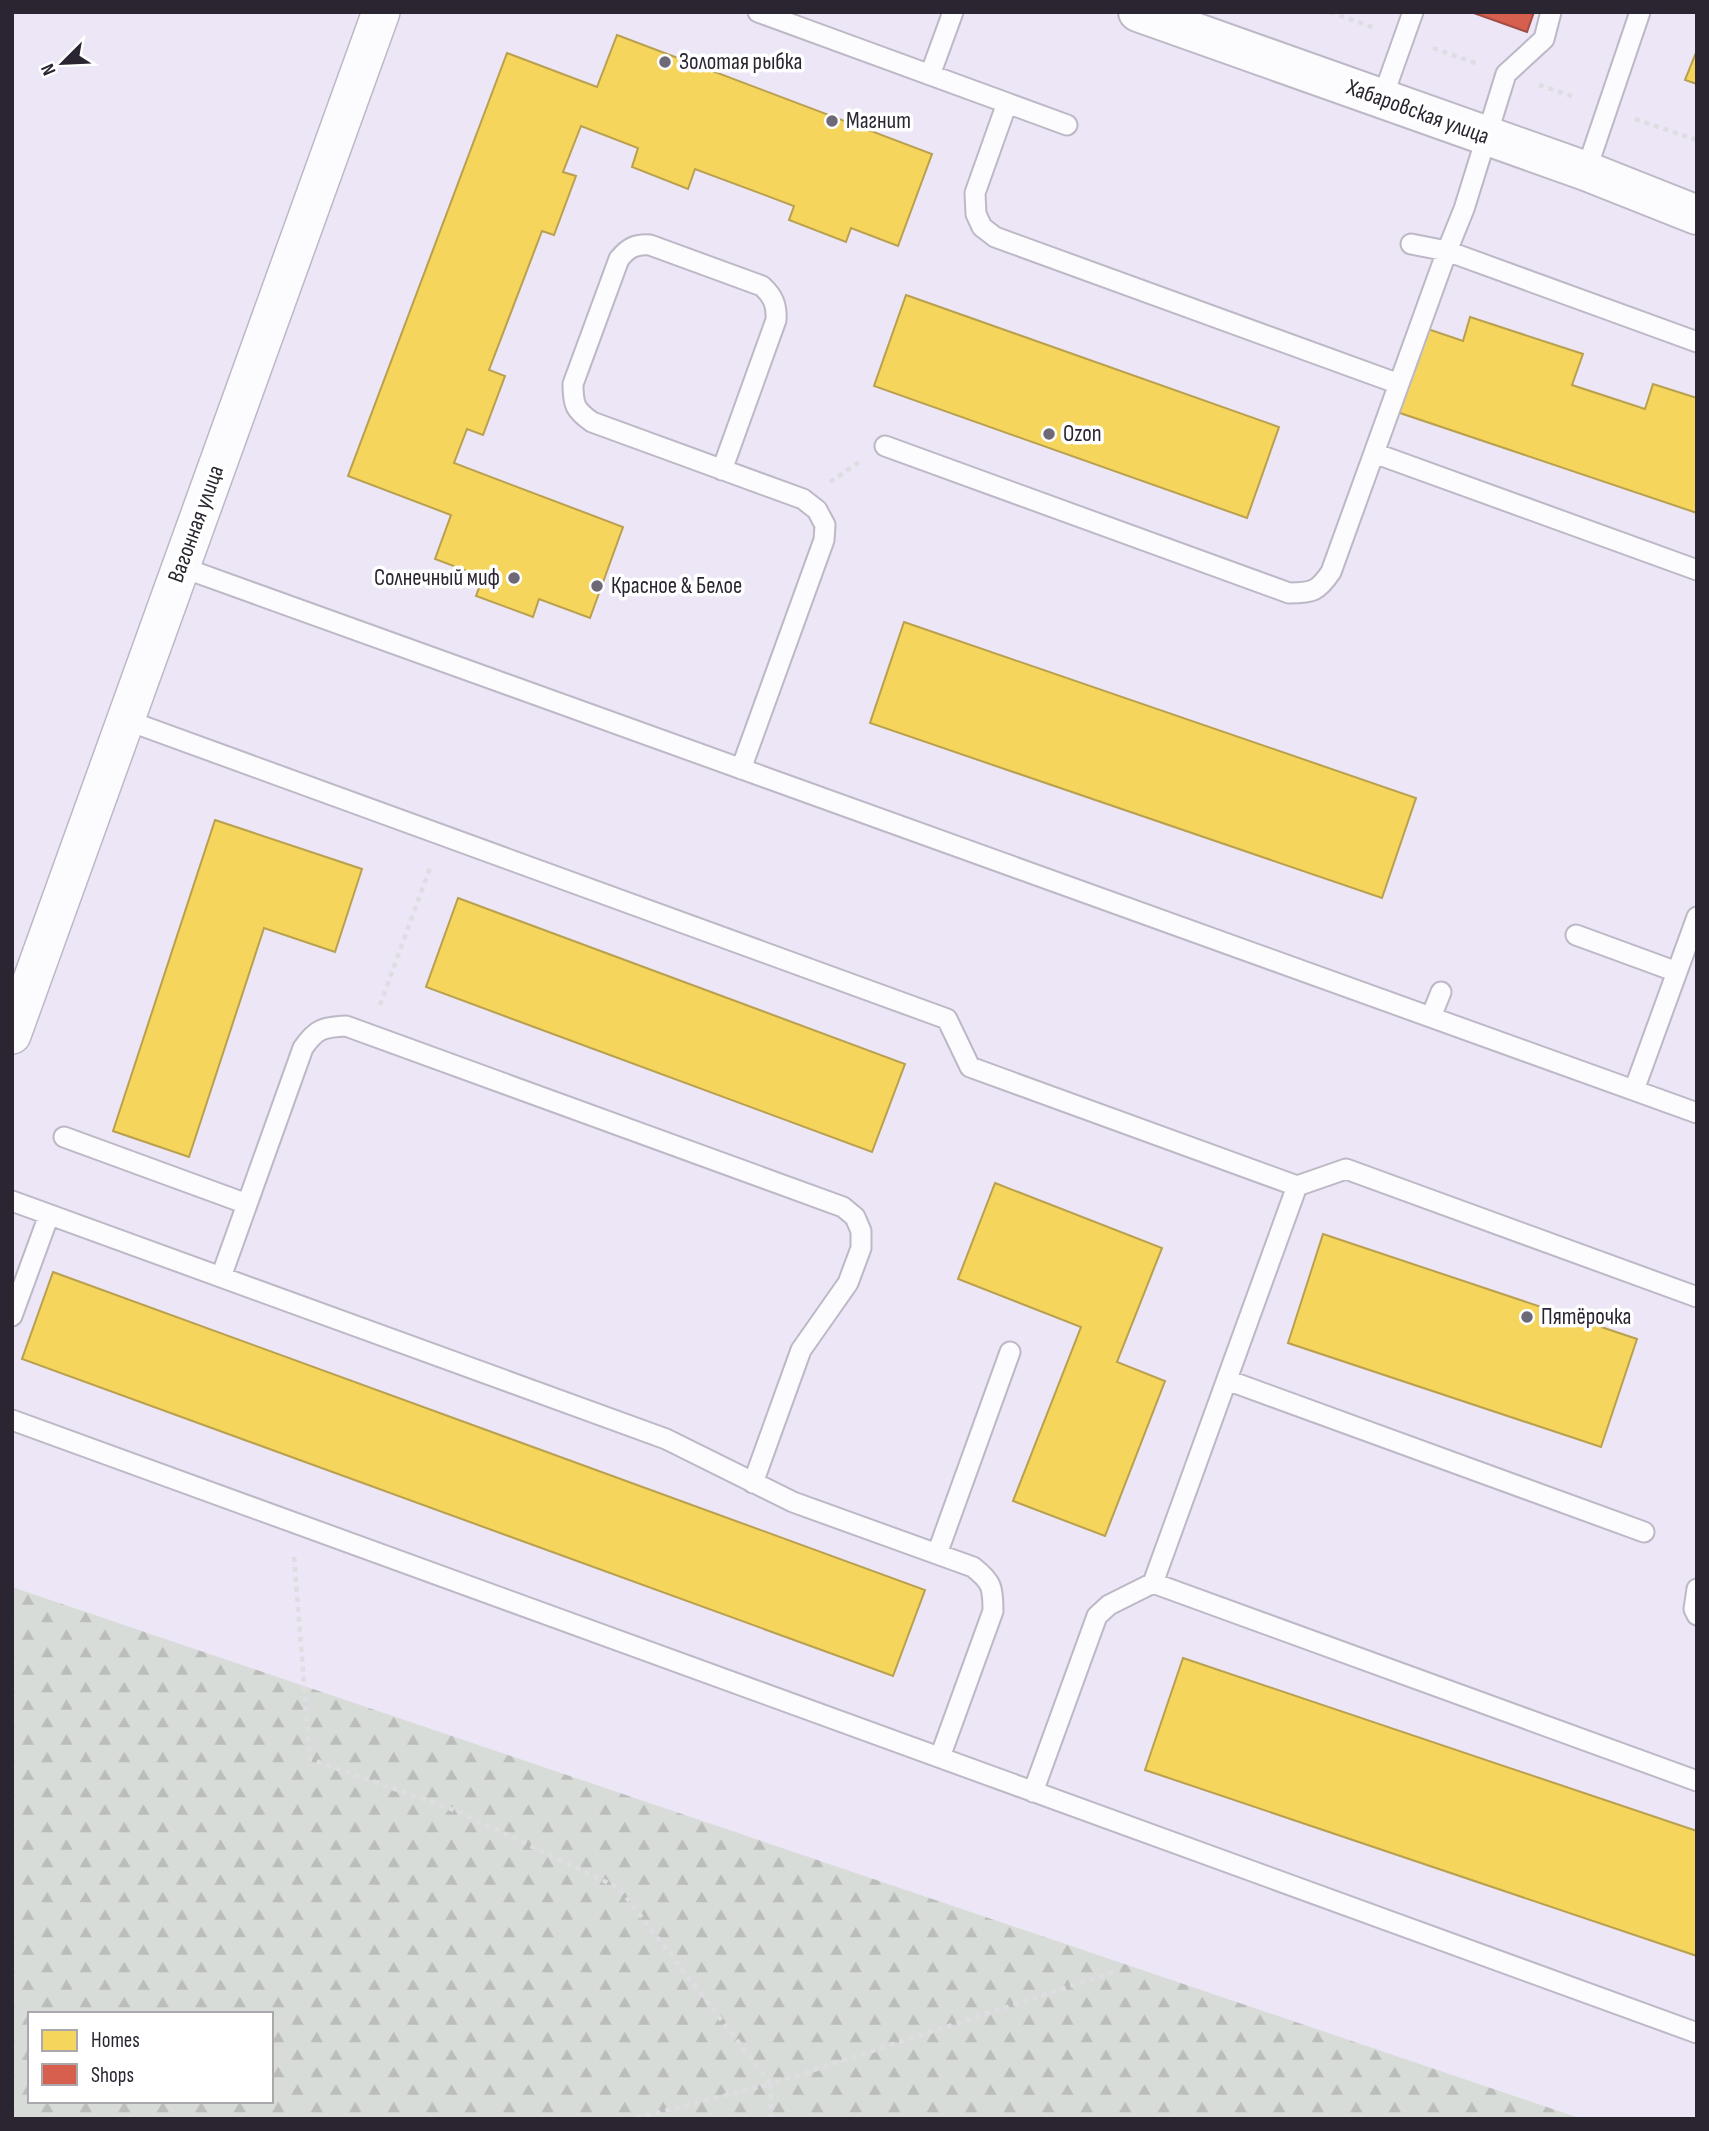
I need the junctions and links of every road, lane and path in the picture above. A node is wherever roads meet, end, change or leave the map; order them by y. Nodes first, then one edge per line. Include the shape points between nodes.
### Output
1 (381, 12) edge
2 (758, 12) edge
3 (953, 12) edge
4 (1138, 12) edge
5 (1413, 12) edge
6 (1551, 12) edge
7 (1640, 12) edge
8 (930, 75) junction
9 (1382, 99) junction
10 (1007, 103) junction
11 (1067, 125) dead end
12 (1486, 136) junction
13 (1586, 171) junction
14 (1697, 215) edge
15 (1410, 244) dead end
16 (1447, 251) junction
17 (1697, 342) edge
18 (1399, 384) junction
19 (885, 446) joint
20 (1374, 453) junction
21 (722, 470) junction
22 (803, 499) junction
23 (181, 567) junction
24 (1697, 570) edge
25 (125, 720) junction
26 (741, 769) junction
27 (442, 835) junction
28 (1697, 917) edge
29 (1576, 935) dead end
30 (1677, 972) junction
31 (1441, 992) dead end
32 (1431, 1017) junction
33 (12, 1035) edge
34 (369, 1035) junction
35 (1634, 1090) junction
36 (1697, 1113) edge
37 (64, 1137) dead end
38 (1297, 1186) junction
39 (12, 1202) edge
40 (247, 1204) junction
41 (49, 1215) junction
42 (221, 1277) junction
43 (1697, 1297) edge
44 (12, 1317) edge
45 (1010, 1352) dead end
46 (1227, 1380) junction
47 (12, 1420) edge
48 (753, 1483) junction
49 (291, 1521) junction
50 (1644, 1532) dead end
51 (937, 1554) junction
52 (1153, 1583) junction
53 (1697, 1589) edge
54 (1697, 1615) edge
55 (940, 1758) junction
56 (1697, 1781) edge
57 (1033, 1792) junction
58 (1117, 1971) dead end
59 (1697, 2033) edge
60 (771, 2084) junction
61 (632, 2119) edge
62 (771, 2119) edge

1 - 23 street, Вагонная улица
2 - 8 lane
3 - 8 lane
4 - 9 street, Хабаровская улица
5 - 9 lane
6 - 12 lane via 1544,39 1506,74
7 - 13 lane
8 - 10 lane
9 - 12 street, Хабаровская улица
10 - 11 lane
10 - 18 lane via 975,193 976,214 982,227 995,237
12 - 13 street, Хабаровская улица
12 - 16 lane
13 - 14 street, Хабаровская улица
15 - 16 lane
16 - 17 lane
16 - 18 lane
18 - 20 lane
19 - 20 lane via 1289,593 1308,593 1321,586 1331,572
19 - 22 path
20 - 24 lane
21 - 21 lane via 592,422 579,414 573,401 573,384 619,259 638,244 762,286 776,308 776,320
21 - 22 lane
22 - 26 lane via 817,510 825,525 824,540
23 - 25 street, Вагонная улица
23 - 26 lane
25 - 27 lane
25 - 33 street, Вагонная улица
26 - 32 lane
27 - 34 path
27 - 38 lane via 947,1019 970,1067
28 - 30 lane
29 - 30 lane
30 - 35 lane
31 - 32 lane
32 - 35 lane
34 - 40 lane via 346,1026 313,1034 303,1048
34 - 48 lane via 843,1207 855,1217 861,1248 848,1283 801,1350
35 - 36 lane
37 - 40 lane
38 - 43 lane via 1346,1169
38 - 46 lane
39 - 41 lane
40 - 42 lane
41 - 42 lane
41 - 44 lane
42 - 48 lane via 666,1439
45 - 51 lane
46 - 50 lane
46 - 52 lane
47 - 49 lane
48 - 51 lane
49 - 55 lane
49 - 60 path via 310,1759 457,1811 619,1888
51 - 55 lane via 973,1567 988,1579 993,1594 993,1611
52 - 56 lane
52 - 57 lane via 1108,1605 1097,1616
53 - 54 lane
55 - 57 lane
57 - 59 lane
58 - 60 path
60 - 61 path
60 - 62 path

